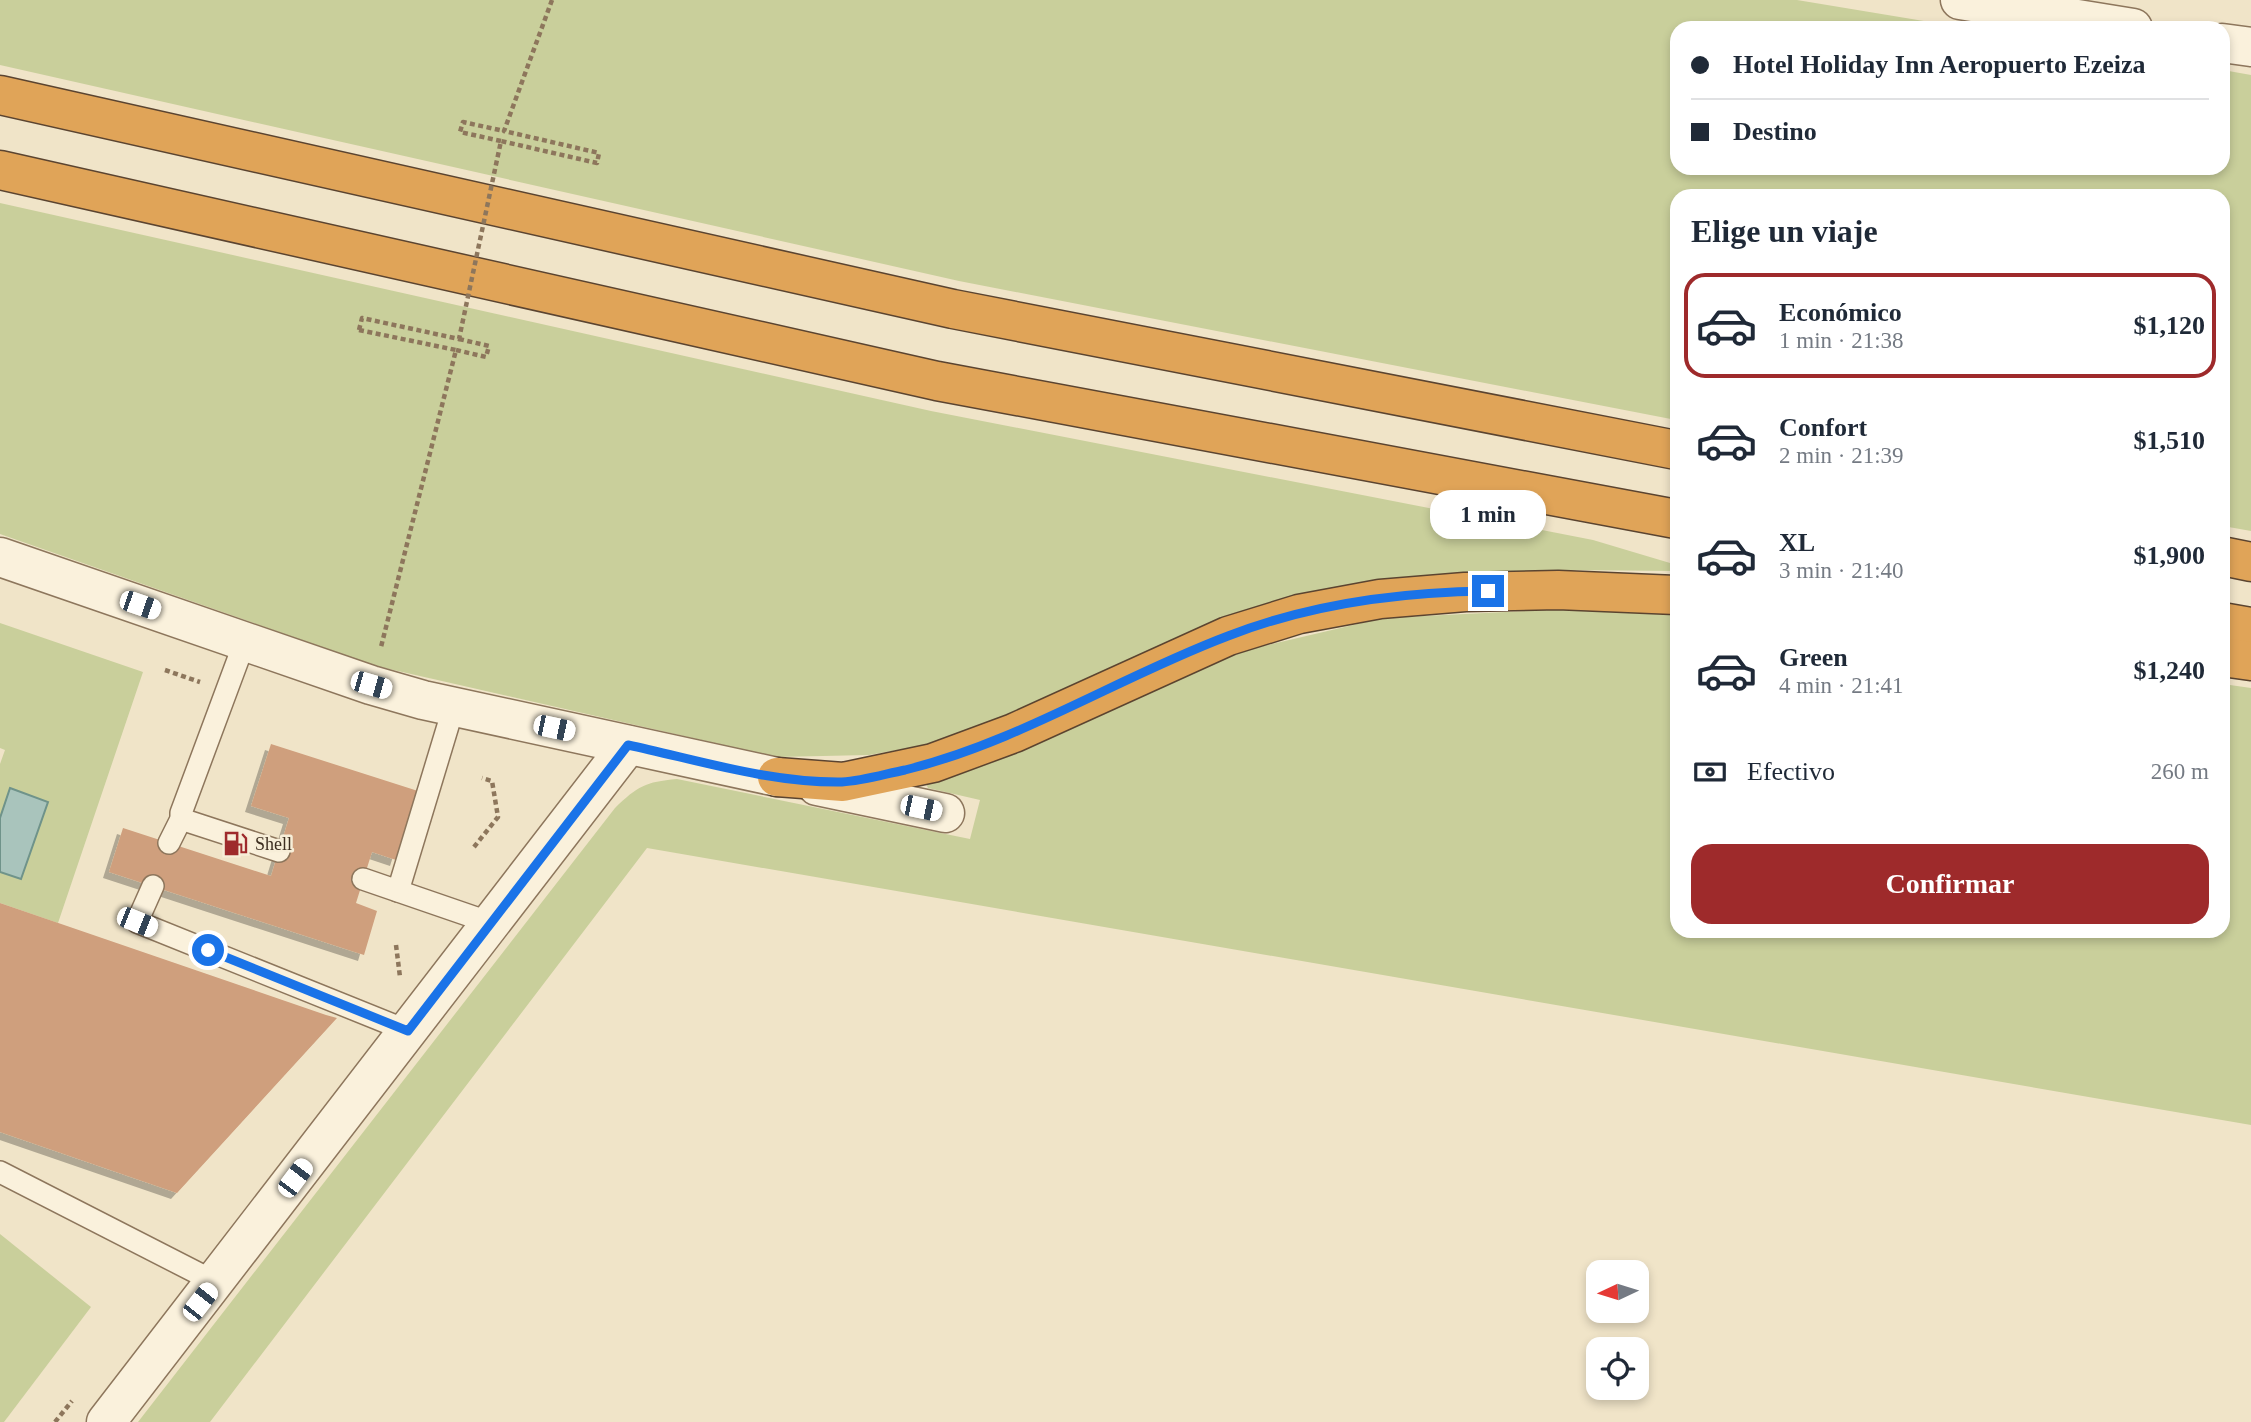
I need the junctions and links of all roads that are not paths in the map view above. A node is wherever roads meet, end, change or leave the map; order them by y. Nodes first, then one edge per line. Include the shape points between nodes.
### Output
1 (1960, 0) edge
2 (2090, 21) edge
3 (2230, 44) edge
4 (2251, 47) edge
5 (0, 95) edge
6 (0, 170) edge
7 (1670, 449) edge
8 (1670, 518) edge
9 (0, 557) edge
10 (2230, 558) edge
11 (2251, 562) edge
12 (1670, 594) edge
13 (2230, 623) edge
14 (2251, 627) edge
15 (245, 642) junction
16 (2230, 658) edge
17 (2251, 662) edge
18 (454, 706) junction
19 (628, 745) junction
20 (776, 777) junction
21 (945, 813) dead end
22 (181, 819) junction
23 (169, 843) dead end
24 (279, 851) dead end
25 (363, 879) dead end
26 (153, 886) dead end
27 (398, 891) junction
28 (491, 923) junction
29 (408, 1031) junction
30 (0, 1172) edge
31 (215, 1282) junction
32 (106, 1422) edge

1 - 2 street
3 - 4 street
5 - 7 highway via 953,309
6 - 8 highway via 937,381
9 - 15 street
10 - 11 highway
12 - 20 highway via 1465,592 1380,598 1299,614 1228,636 1014,733 933,763 843,782
13 - 14 highway
15 - 18 street via 371,685
15 - 22 lane
16 - 17 highway
18 - 19 street
18 - 27 lane
19 - 20 street
19 - 28 street
20 - 21 street
22 - 23 lane
22 - 24 lane
25 - 27 lane
26 - 29 lane via 137,922
27 - 28 lane
28 - 29 street
29 - 31 street
30 - 31 lane
31 - 32 street

